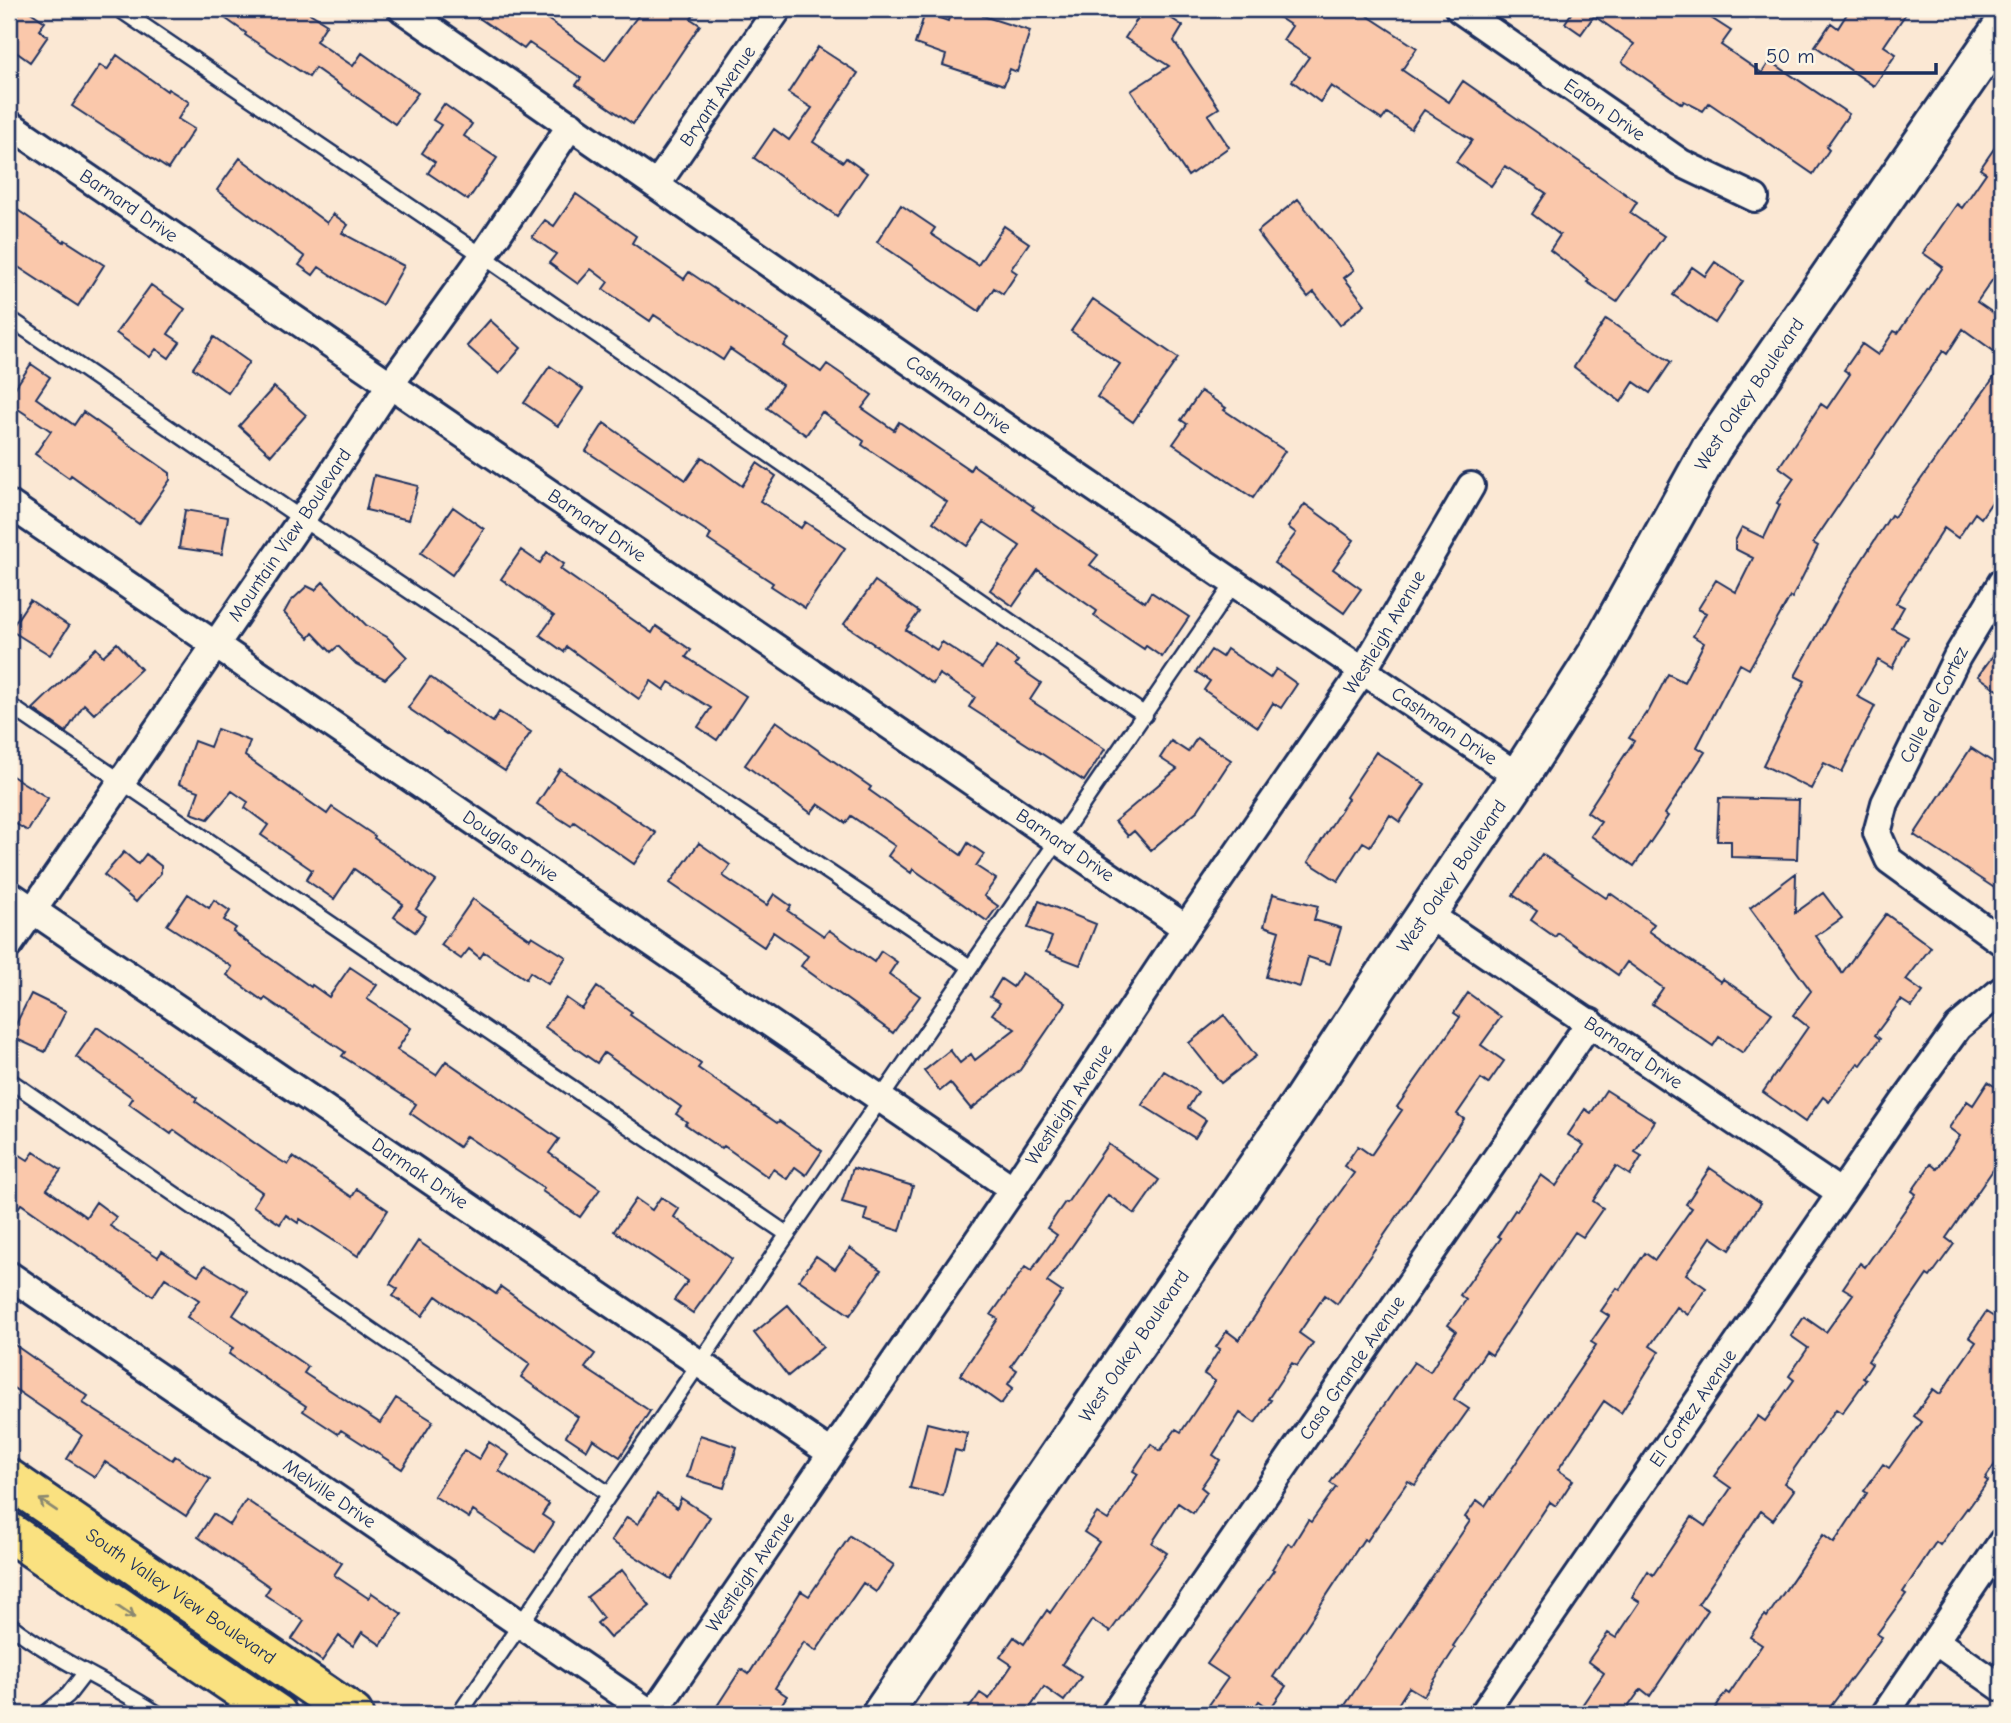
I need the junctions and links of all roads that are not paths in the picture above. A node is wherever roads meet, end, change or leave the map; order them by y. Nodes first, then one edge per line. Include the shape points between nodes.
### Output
1 (118, 9) edge
2 (402, 9) edge
3 (778, 9) edge
4 (1459, 9) edge
5 (2002, 28) edge
6 (9, 124) edge
7 (571, 125) junction
8 (657, 184) junction
9 (1755, 198) dead end
10 (483, 256) junction
11 (9, 318) edge
12 (390, 385) junction
13 (1471, 486) dead end
14 (9, 504) edge
15 (302, 519) junction
16 (2002, 582) edge
17 (1234, 583) junction
18 (215, 645) junction
19 (1364, 669) junction
20 (9, 705) edge
21 (1145, 715) junction
22 (1519, 777) junction
23 (122, 781) junction
24 (1059, 841) junction
25 (9, 894) edge
26 (32, 910) junction
27 (1426, 913) junction
28 (1186, 928) junction
29 (2002, 942) edge
30 (9, 945) edge
31 (970, 967) junction
32 (2002, 990) edge
33 (1590, 1022) junction
34 (9, 1080) edge
35 (881, 1097) junction
36 (1013, 1189) junction
37 (1841, 1193) junction
38 (787, 1234) junction
39 (9, 1275) edge
40 (698, 1363) junction
41 (831, 1453) junction
42 (9, 1479) edge
43 (609, 1494) junction
44 (9, 1532) edge
45 (88, 1532) junction
46 (2002, 1542) edge
47 (120, 1555) junction
48 (63, 1569) junction
49 (95, 1591) junction
50 (9, 1624) edge
51 (521, 1625) junction
52 (1935, 1641) junction
53 (85, 1672) junction
54 (2002, 1688) edge
55 (45, 1714) edge
56 (158, 1714) edge
57 (277, 1714) edge
58 (353, 1714) edge
59 (459, 1714) edge
60 (652, 1714) edge
61 (882, 1714) edge
62 (1114, 1714) edge
63 (1483, 1714) edge
64 (1885, 1714) edge

1 - 10 lane
2 - 7 street, Cashman Drive
3 - 8 street, Bryant Avenue
4 - 9 street, Eaton Drive via 1681,163
5 - 22 main road, West Oakey Boulevard via 1711,449 1597,655
6 - 12 street, Barnard Drive
7 - 8 street, Cashman Drive
7 - 10 street, Mountain View Boulevard
8 - 17 street, Cashman Drive
10 - 12 street, Mountain View Boulevard
10 - 21 lane
11 - 15 lane
12 - 15 street, Mountain View Boulevard
12 - 24 street, Barnard Drive
13 - 19 street, Westleigh Avenue
14 - 18 street, Douglas Drive
15 - 18 street, Mountain View Boulevard
15 - 31 lane
16 - 29 street, Calle del Cortez via 1956,657 1885,803 1877,833 1889,860
17 - 19 street, Cashman Drive
17 - 21 lane
18 - 23 street, Mountain View Boulevard
18 - 35 street, Douglas Drive
19 - 22 street, Cashman Drive
19 - 28 street, Westleigh Avenue
20 - 23 lane
21 - 24 lane
22 - 27 main road, West Oakey Boulevard
23 - 26 street, Mountain View Boulevard
23 - 38 lane
24 - 28 street, Barnard Drive
24 - 31 lane
25 - 26 street, Darmak Drive
26 - 30 street, Mountain View Boulevard
26 - 40 street, Darmak Drive
27 - 33 street, Barnard Drive
27 - 61 main road, West Oakey Boulevard
28 - 36 street, Westleigh Avenue
31 - 35 lane
32 - 37 street, El Cortez Avenue via 1958,1027
33 - 37 street, Barnard Drive
33 - 62 street, Casa Grande Avenue
34 - 43 lane
35 - 36 street, Douglas Drive
35 - 38 lane
36 - 41 street, Westleigh Avenue
37 - 63 street, El Cortez Avenue
38 - 40 lane
39 - 51 street, Melville Drive
40 - 41 street, Darmak Drive
40 - 43 lane
41 - 60 street, Westleigh Avenue
45 -> 42 main road, South Valley View Boulevard
43 - 51 lane
44 - 48 main road
45 - 47 main road, South Valley View Boulevard
45 - 48 main road
46 - 52 street
47 - 49 main road
47 - 58 main road, South Valley View Boulevard
48 - 49 main road
49 -> 57 main road
50 - 53 lane
51 - 59 lane
51 - 60 street, Melville Drive
52 - 54 street
52 - 64 street
53 - 55 lane via 68,1695
53 - 56 lane

